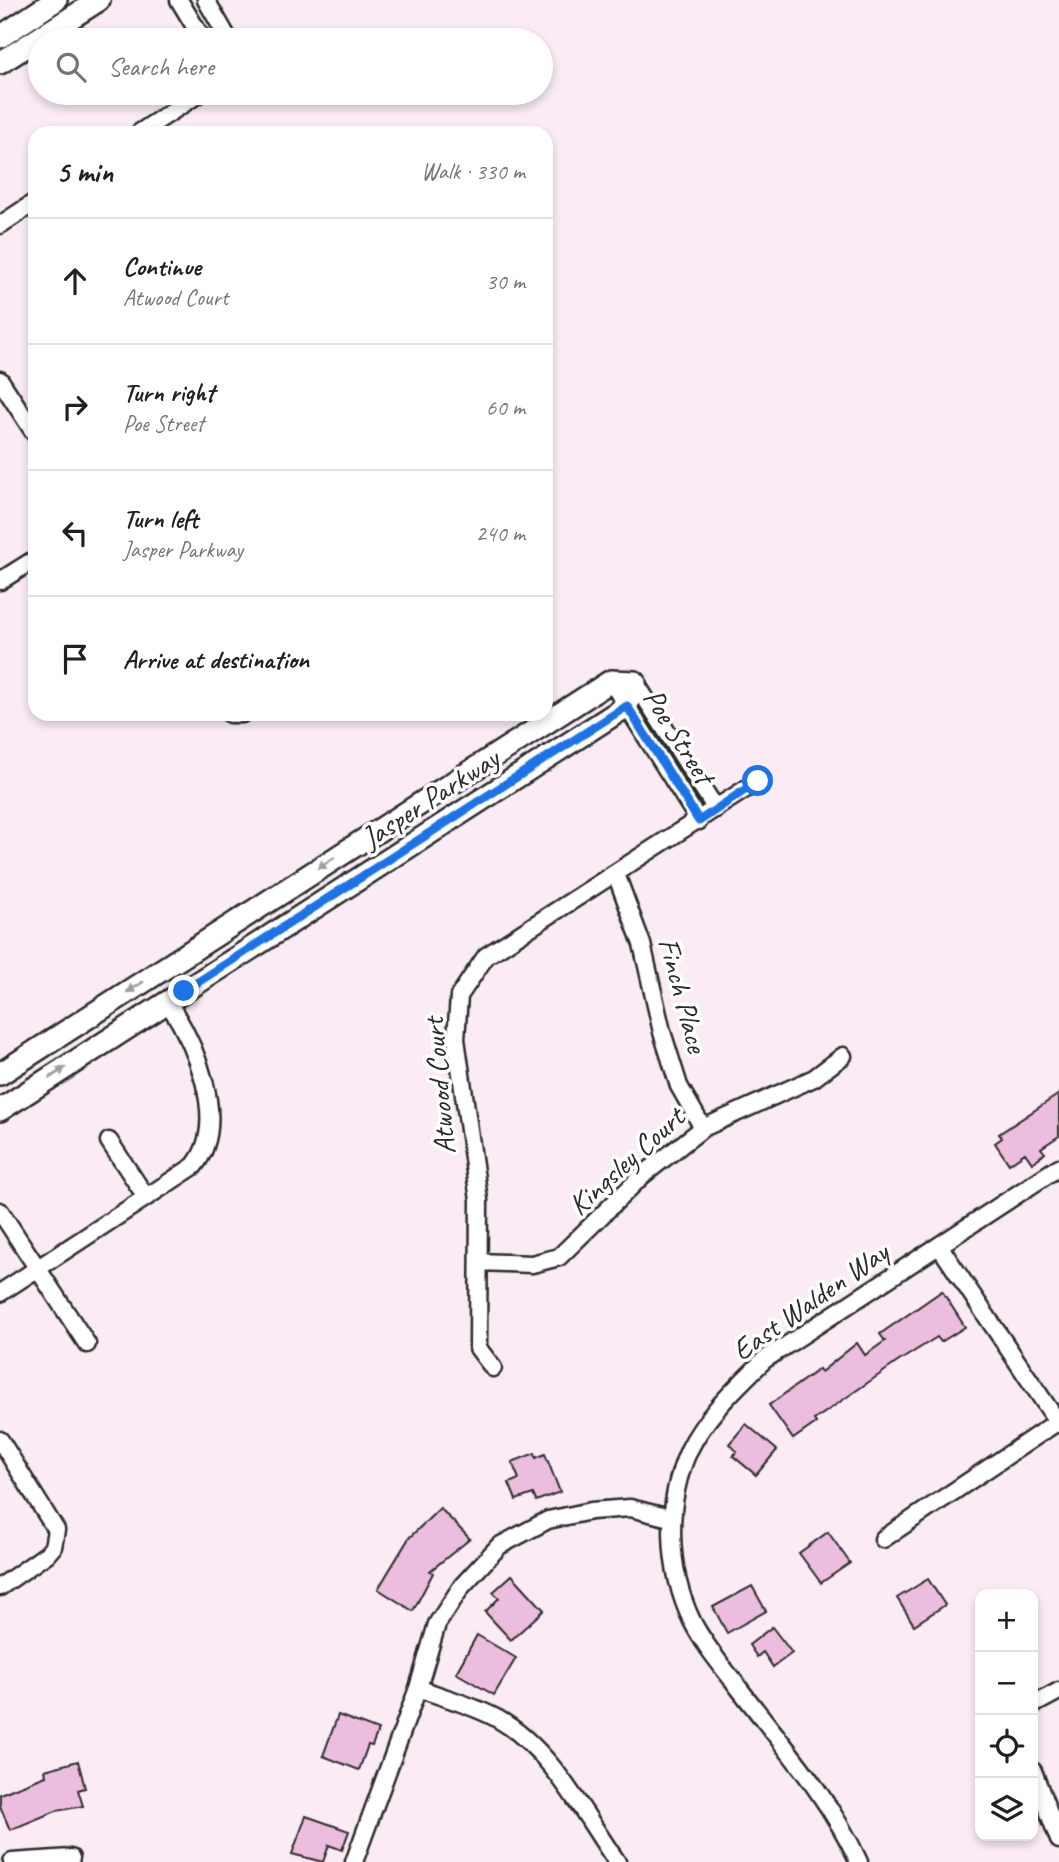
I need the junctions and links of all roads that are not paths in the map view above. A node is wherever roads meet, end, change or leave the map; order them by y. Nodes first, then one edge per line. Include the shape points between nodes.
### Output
1 (56, 0) edge
2 (99, 0) edge
3 (179, 0) edge
4 (206, 0) edge
5 (54, 28) edge
6 (196, 28) edge
7 (222, 28) edge
8 (0, 37) edge
9 (28, 44) edge
10 (0, 62) edge
11 (182, 105) edge
12 (150, 126) edge
13 (28, 207) edge
14 (0, 225) edge
15 (0, 380) edge
16 (28, 423) edge
17 (28, 563) edge
18 (0, 581) edge
19 (611, 681) junction
20 (635, 682) junction
21 (627, 706) junction
22 (553, 718) edge
23 (549, 721) edge
24 (758, 781) dead end
25 (716, 809) junction
26 (699, 821) junction
27 (616, 874) junction
28 (167, 1001) junction
29 (842, 1056) dead end
30 (0, 1074) edge
31 (0, 1110) edge
32 (703, 1128) junction
33 (110, 1141) dead end
34 (1059, 1167) edge
35 (146, 1197) junction
36 (0, 1211) edge
37 (940, 1247) junction
38 (478, 1262) junction
39 (37, 1269) junction
40 (0, 1293) edge
41 (86, 1344) dead end
42 (493, 1368) dead end
43 (1058, 1423) edge
44 (0, 1440) edge
45 (670, 1518) junction
46 (883, 1539) dead end
47 (0, 1587) edge
48 (418, 1688) junction
49 (1059, 1691) edge
50 (1038, 1702) edge
51 (1036, 1778) edge
52 (1059, 1840) edge
53 (71, 1858) dead end
54 (12, 1862) edge
55 (354, 1862) edge
56 (617, 1862) edge
57 (859, 1862) edge

1 - 8 street
2 - 5 street
3 - 6 street
4 - 7 street
9 - 10 street
11 - 12 street
13 - 14 street
15 - 16 street
17 - 18 street
19 - 20 street
19 - 21 street, Poe Street
19 -> 22 street, Jasper Parkway
20 - 21 street
20 - 25 street, Poe Street
21 - 26 street, Poe Street
21 - 28 street, Jasper Parkway
23 -> 30 street, Jasper Parkway
24 - 25 street, Atwood Court
25 - 26 street, Atwood Court
26 - 27 street, Atwood Court
27 - 32 street, Finch Place via 642,944 679,1086
27 - 38 street, Atwood Court via 486,957 459,996 456,1039 480,1200
31 -> 28 street, Jasper Parkway
28 - 35 street via 197,1055 211,1126 204,1154 194,1166
29 - 32 street, Kingsley Court via 814,1078
32 - 38 street, Kingsley Court via 643,1175 559,1257 532,1264
33 - 35 street
34 - 37 street, East Walden Way
35 - 39 street
36 - 39 street
37 - 43 street
37 - 45 street, East Walden Way via 764,1360 723,1400 689,1451
38 - 42 street, Atwood Court via 478,1348
39 - 40 street
39 - 41 street
43 - 46 street
44 - 47 street via 56,1530 47,1554
45 - 48 street via 631,1508 591,1511 548,1520 499,1546 462,1586 437,1624
45 - 57 street, East Walden Way via 677,1577 692,1621 847,1834
48 - 55 street
48 - 56 street via 499,1720 528,1742 556,1773
49 - 50 street
51 - 52 street
53 - 54 street

